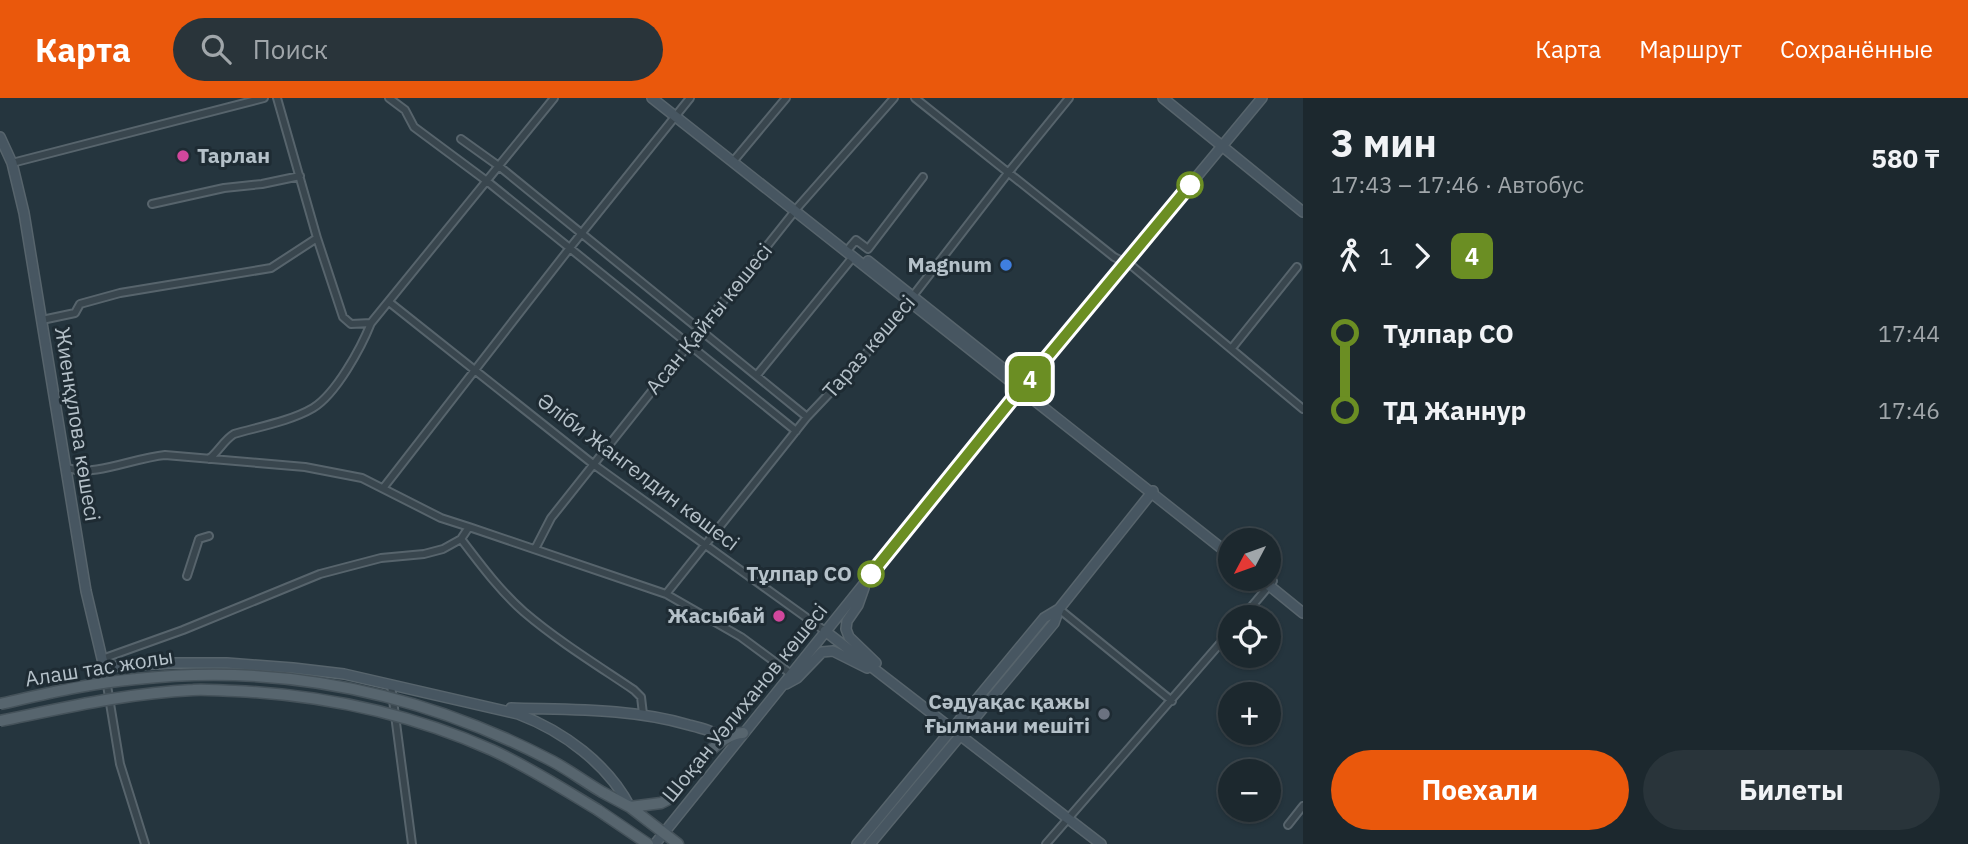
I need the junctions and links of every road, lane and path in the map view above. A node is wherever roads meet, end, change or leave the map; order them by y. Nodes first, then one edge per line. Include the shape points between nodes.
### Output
1 (264, 98) edge
2 (277, 98) edge
3 (390, 98) edge
4 (554, 98) edge
5 (652, 98) edge
6 (660, 98) edge
7 (690, 98) edge
8 (786, 98) edge
9 (894, 98) edge
10 (915, 98) edge
11 (1069, 98) edge
12 (1163, 98) edge
13 (1262, 98) edge
14 (676, 115) junction
15 (0, 138) edge
16 (461, 139) dead end
17 (1223, 146) junction
18 (736, 158) junction
19 (12, 163) junction
20 (500, 167) junction
21 (1008, 173) junction
22 (300, 176) junction
23 (923, 177) dead end
24 (488, 181) junction
25 (152, 204) dead end
26 (797, 210) junction
27 (1303, 212) edge
28 (582, 233) junction
29 (317, 238) junction
30 (849, 247) junction
31 (569, 249) junction
32 (853, 257) junction
33 (1126, 262) junction
34 (1297, 267) dead end
35 (911, 298) junction
36 (389, 302) junction
37 (42, 320) junction
38 (371, 323) junction
39 (700, 329) junction
40 (688, 344) junction
41 (1232, 348) junction
42 (475, 370) junction
43 (757, 375) junction
44 (1021, 388) junction
45 (1303, 409) edge
46 (807, 417) junction
47 (796, 431) junction
48 (209, 459) junction
49 (593, 464) junction
50 (67, 468) junction
51 (384, 487) junction
52 (1153, 491) junction
53 (469, 527) junction
54 (209, 536) dead end
55 (461, 539) junction
56 (1218, 539) edge
57 (705, 545) junction
58 (1218, 545) edge
59 (536, 549) junction
60 (187, 576) dead end
61 (868, 578) junction
62 (1281, 590) edge
63 (1280, 592) edge
64 (666, 594) junction
65 (1303, 605) edge
66 (1059, 609) junction
67 (1303, 612) edge
68 (825, 631) junction
69 (1218, 646) edge
70 (103, 663) junction
71 (790, 674) junction
72 (890, 680) junction
73 (391, 685) junction
74 (779, 688) junction
75 (1172, 701) junction
76 (0, 704) edge
77 (491, 707) junction
78 (643, 714) junction
79 (0, 722) edge
80 (955, 732) junction
81 (743, 733) junction
82 (724, 739) junction
83 (1303, 806) edge
84 (630, 807) junction
85 (1068, 818) junction
86 (1288, 825) dead end
87 (664, 833) junction
88 (145, 844) edge
89 (412, 844) edge
90 (648, 844) edge
91 (655, 844) edge
92 (678, 844) edge
93 (857, 844) edge
94 (870, 844) edge
95 (1046, 844) edge
96 (1101, 844) edge

1 - 19 street
2 - 22 street
3 - 24 street via 405,110 414,127
4 - 20 street
5 - 14 street
6 - 14 street
7 - 14 street
8 - 18 street
9 - 26 street, Асан Қайғы көшесі
10 - 21 street
11 - 21 street, Тараз көшесі
12 - 17 street
13 - 17 street, Шоқан Уәлиханов көшесі
14 - 18 street
14 - 26 street
14 - 28 street
15 - 19 street, Жиенқұлова көшесі
16 - 20 street
17 - 27 street
17 - 33 street, Шоқан Уәлиханов көшесі
18 - 26 street
19 - 37 street, Жиенқұлова көшесі
20 - 24 street
20 - 28 street
21 - 33 street
21 - 35 street, Тараз көшесі
22 - 25 street
22 - 29 street
23 - 30 street via 868,249 856,240
24 - 31 street
24 - 36 street
26 - 30 street
26 - 32 street
26 - 39 street, Асан Қайғы көшесі
28 - 31 street
28 - 39 street
29 - 37 street via 271,268 120,293 80,304 75,313
29 - 38 street via 343,317 351,324
30 - 35 street
31 - 40 street
31 - 42 street
32 - 35 street
32 - 43 street
33 - 41 street
33 - 44 street, Шоқан Уәлиханов көшесі
34 - 41 street
35 - 44 street
35 - 46 street, Тараз көшесі
36 - 38 street
36 - 42 street, Әліби Жангелдин көшесі
37 - 50 street, Жиенқұлова көшесі
38 - 48 street via 331,393 320,403 295,416 234,434
39 - 40 street, Асан Қайғы көшесі
39 - 43 street
40 - 47 street
40 - 49 street, Асан Қайғы көшесі
41 - 45 street
42 - 49 street, Әліби Жангелдин көшесі
42 - 51 street
43 - 46 street
44 - 52 street
44 - 61 street, Шоқан Уәлиханов көшесі
46 - 47 street, Тараз көшесі
47 - 57 street, Тараз көшесі
48 - 50 street via 165,455 99,470
48 - 51 street via 305,467
49 - 57 street, Әліби Жангелдин көшесі
49 - 59 street, Асан Қайғы көшесі via 551,518
50 - 70 street, Жиенқұлова көшесі via 86,591
51 - 53 street
52 - 56 street
52 - 58 street
52 - 66 street
53 - 55 street
53 - 59 street
54 - 60 street via 199,539
55 - 70 street via 424,554 382,558 320,574
55 - 78 street via 523,611 634,690 641,697
57 - 64 street, Тараз көшесі
57 - 68 street, Әліби Жангелдин көшесі
59 - 64 street
61 - 68 street, Шоқан Уәлиханов көшесі
61 - 72 street via 846,629
62 - 65 street
63 - 67 street
64 - 71 street via 741,637
66 - 75 street
66 - 80 street via 1054,623
68 - 71 street, Шоқан Уәлиханов көшесі
68 - 72 street, Әліби Жангелдин көшесі
69 - 75 street
70 - 73 street via 227,663 344,674
70 - 88 street, Жиенқұлова көшесі via 120,764
71 - 74 street, Шоқан Уәлиханов көшесі
72 - 74 street via 828,650
72 - 80 street, Әліби Жангелдин көшесі
73 - 77 street
73 - 89 street
74 - 81 street, Шоқан Уәлиханов көшесі
75 - 85 street
76 - 84 main road, Алаш тас жолы, bridge via 155,677 226,674 355,688 461,720 554,762
77 - 78 street
77 - 84 street via 541,722 589,756
78 - 82 street
79 - 90 main road, Алаш тас жолы, bridge via 118,697 195,690 328,700 395,715 493,750 533,770
80 - 85 street, Әліби Жангелдин көшесі
80 - 93 street
80 - 94 street
81 - 82 main road
81 - 87 street, Шоқан Уәлиханов көшесі
82 - 84 main road via 667,800
83 - 86 street
84 - 87 main road, Алаш тас жолы
85 - 95 street
85 - 96 street, Әліби Жангелдин көшесі
87 - 91 street, Шоқан Уәлиханов көшесі
87 - 92 main road, Алаш тас жолы

